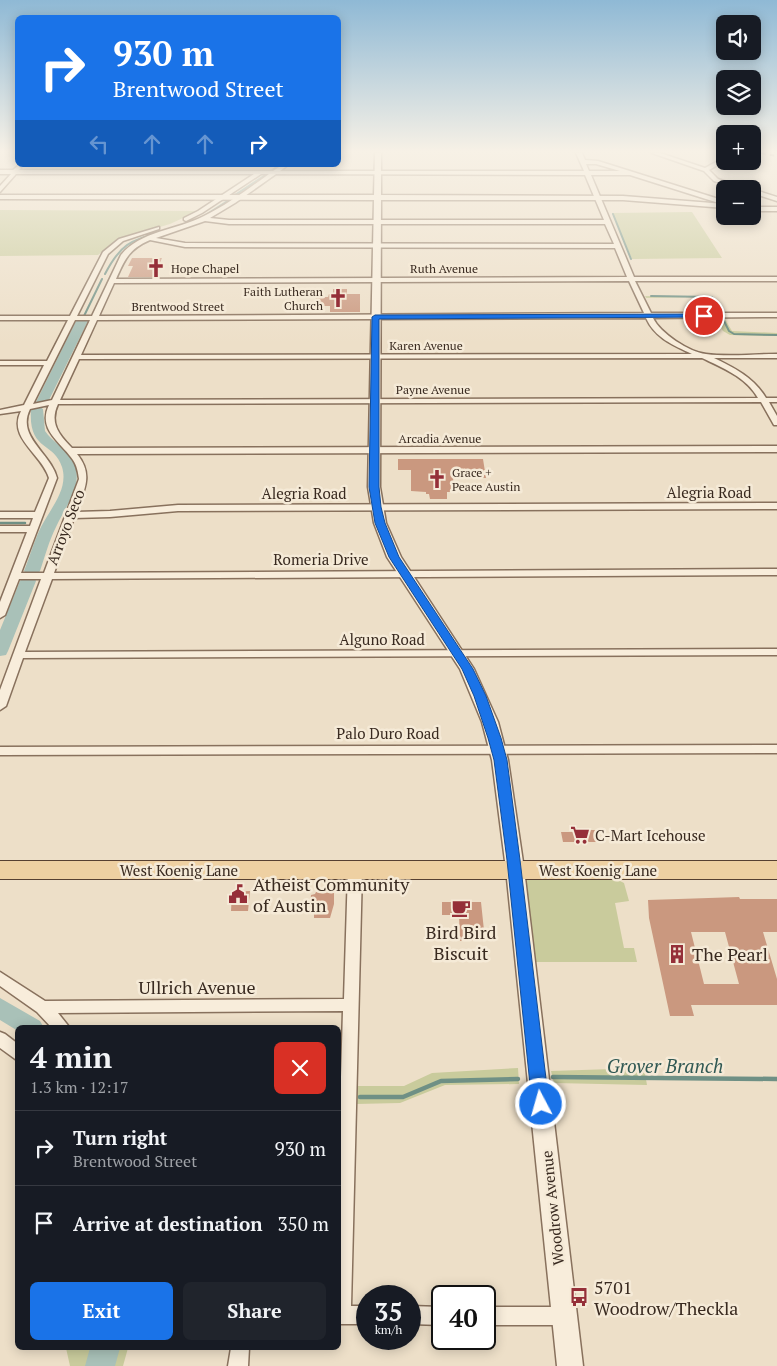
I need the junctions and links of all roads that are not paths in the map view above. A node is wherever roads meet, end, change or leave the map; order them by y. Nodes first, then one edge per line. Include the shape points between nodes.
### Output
1 (191, 217) edge
2 (208, 217) edge
3 (376, 217) edge
4 (605, 217) edge
5 (205, 219) junction
6 (376, 222) junction
7 (607, 222) junction
8 (149, 238) junction
9 (376, 246) junction
10 (618, 246) junction
11 (94, 276) junction
12 (113, 278) junction
13 (631, 279) junction
14 (777, 279) edge
15 (376, 280) junction
16 (648, 316) junction
17 (777, 316) edge
18 (375, 317) junction
19 (0, 318) edge
20 (72, 318) junction
21 (94, 318) junction
22 (376, 356) junction
23 (703, 356) junction
24 (777, 356) edge
25 (76, 357) junction
26 (0, 363) edge
27 (48, 363) junction
28 (375, 400) junction
29 (764, 400) junction
30 (777, 400) edge
31 (55, 402) junction
32 (26, 408) junction
33 (0, 412) edge
34 (777, 423) edge
35 (374, 450) junction
36 (777, 450) edge
37 (72, 451) junction
38 (777, 506) edge
39 (376, 507) junction
40 (0, 515) edge
41 (40, 515) junction
42 (71, 515) junction
43 (0, 529) edge
44 (34, 529) junction
45 (777, 572) edge
46 (403, 574) junction
47 (15, 576) junction
48 (46, 576) junction
49 (4, 593) edge
50 (0, 614) edge
51 (777, 652) edge
52 (458, 653) junction
53 (18, 655) junction
54 (0, 706) edge
55 (498, 749) junction
56 (777, 749) edge
57 (0, 751) edge
58 (0, 870) edge
59 (355, 870) junction
60 (515, 870) junction
61 (777, 870) edge
62 (0, 978) edge
63 (351, 1005) junction
64 (42, 1007) junction
65 (60, 1025) edge
66 (1, 1043) edge
67 (15, 1052) edge
68 (341, 1287) edge
69 (341, 1315) edge
70 (356, 1315) edge
71 (496, 1316) edge
72 (564, 1316) junction
73 (240, 1350) edge
74 (238, 1366) edge
75 (570, 1366) edge

1 - 11 street, Arroyo Seco via 117,243 105,254
2 - 5 street, Arroyo Seco
3 - 6 street, Woodrow Avenue
4 - 7 street
5 - 6 street via 229,222
5 - 8 street, Arroyo Seco
6 - 7 street
6 - 9 street, Woodrow Avenue
7 - 10 street
8 - 9 street via 185,245
8 - 12 street, Arroyo Seco via 126,252
9 - 10 street
9 - 15 street, Woodrow Avenue
10 - 13 street
11 - 12 street
11 - 20 street, Arroyo Seco
12 - 15 street, Ruth Avenue
12 - 21 street, Arroyo Seco
13 - 14 street, Ruth Avenue
13 - 15 street, Ruth Avenue
13 - 16 street
15 - 18 street, Woodrow Avenue
16 - 17 street, Brentwood Street
16 - 18 street, Brentwood Street
16 - 23 street via 659,333
18 - 21 street, Brentwood Street
18 - 22 street, Woodrow Avenue
19 - 20 street, Brentwood Street
20 - 21 street, Brentwood Street
20 - 27 street, Arroyo Seco
21 - 25 street, Arroyo Seco
22 - 23 street, Karen Avenue
22 - 25 street, Karen Avenue
22 - 28 street, Woodrow Avenue
23 - 24 street, Karen Avenue
23 - 29 street via 748,380
25 - 31 street, Arroyo Seco
26 - 27 street
27 - 32 street, Arroyo Seco
28 - 29 street, Payne Avenue
28 - 31 street, Payne Avenue
28 - 35 street, Woodrow Avenue
29 - 30 street, Payne Avenue
29 - 34 street
31 - 32 street, Payne Avenue
31 - 37 street, Arroyo Seco via 49,416 51,428
32 - 33 street, Payne Avenue
32 - 41 street, Arroyo Seco via 23,432 28,443 50,466 53,478
35 - 36 street, Arcadia Avenue
35 - 37 street, Arcadia Avenue
35 - 39 street, Woodrow Avenue
37 - 42 street, Arroyo Seco via 83,474
38 - 39 street, Alegria Road
39 - 42 street, Alegria Road via 178,508
39 - 46 street, Woodrow Avenue via 386,540
40 - 41 street
41 - 44 street, Arroyo Seco
42 - 48 street, Arroyo Seco
43 - 44 street
44 - 47 street, Arroyo Seco
45 - 46 street, Romeria Drive
46 - 48 street, Romeria Drive
46 - 52 street, Woodrow Avenue
47 - 48 street, Romeria Drive
47 - 49 street, Arroyo Seco
48 - 53 street, Arroyo Seco
49 - 50 street, Arroyo Seco
51 - 52 street, Alguno Road
52 - 53 street, Alguno Road
52 - 55 street, Woodrow Avenue via 480,696
53 - 54 street, Arroyo Seco
55 - 56 street, Palo Duro Road
55 - 57 street, Palo Duro Road
55 - 60 street, Woodrow Avenue
58 - 59 main road, West Koenig Lane
59 - 60 main road, West Koenig Lane
59 - 63 street
60 - 61 main road, West Koenig Lane
60 - 72 street, Woodrow Avenue
62 - 64 street
63 - 64 street, Ullrich Avenue
63 - 68 street
64 - 65 street
66 - 67 street
69 - 70 street
71 - 72 street
72 - 75 street, Woodrow Avenue
73 - 74 street

